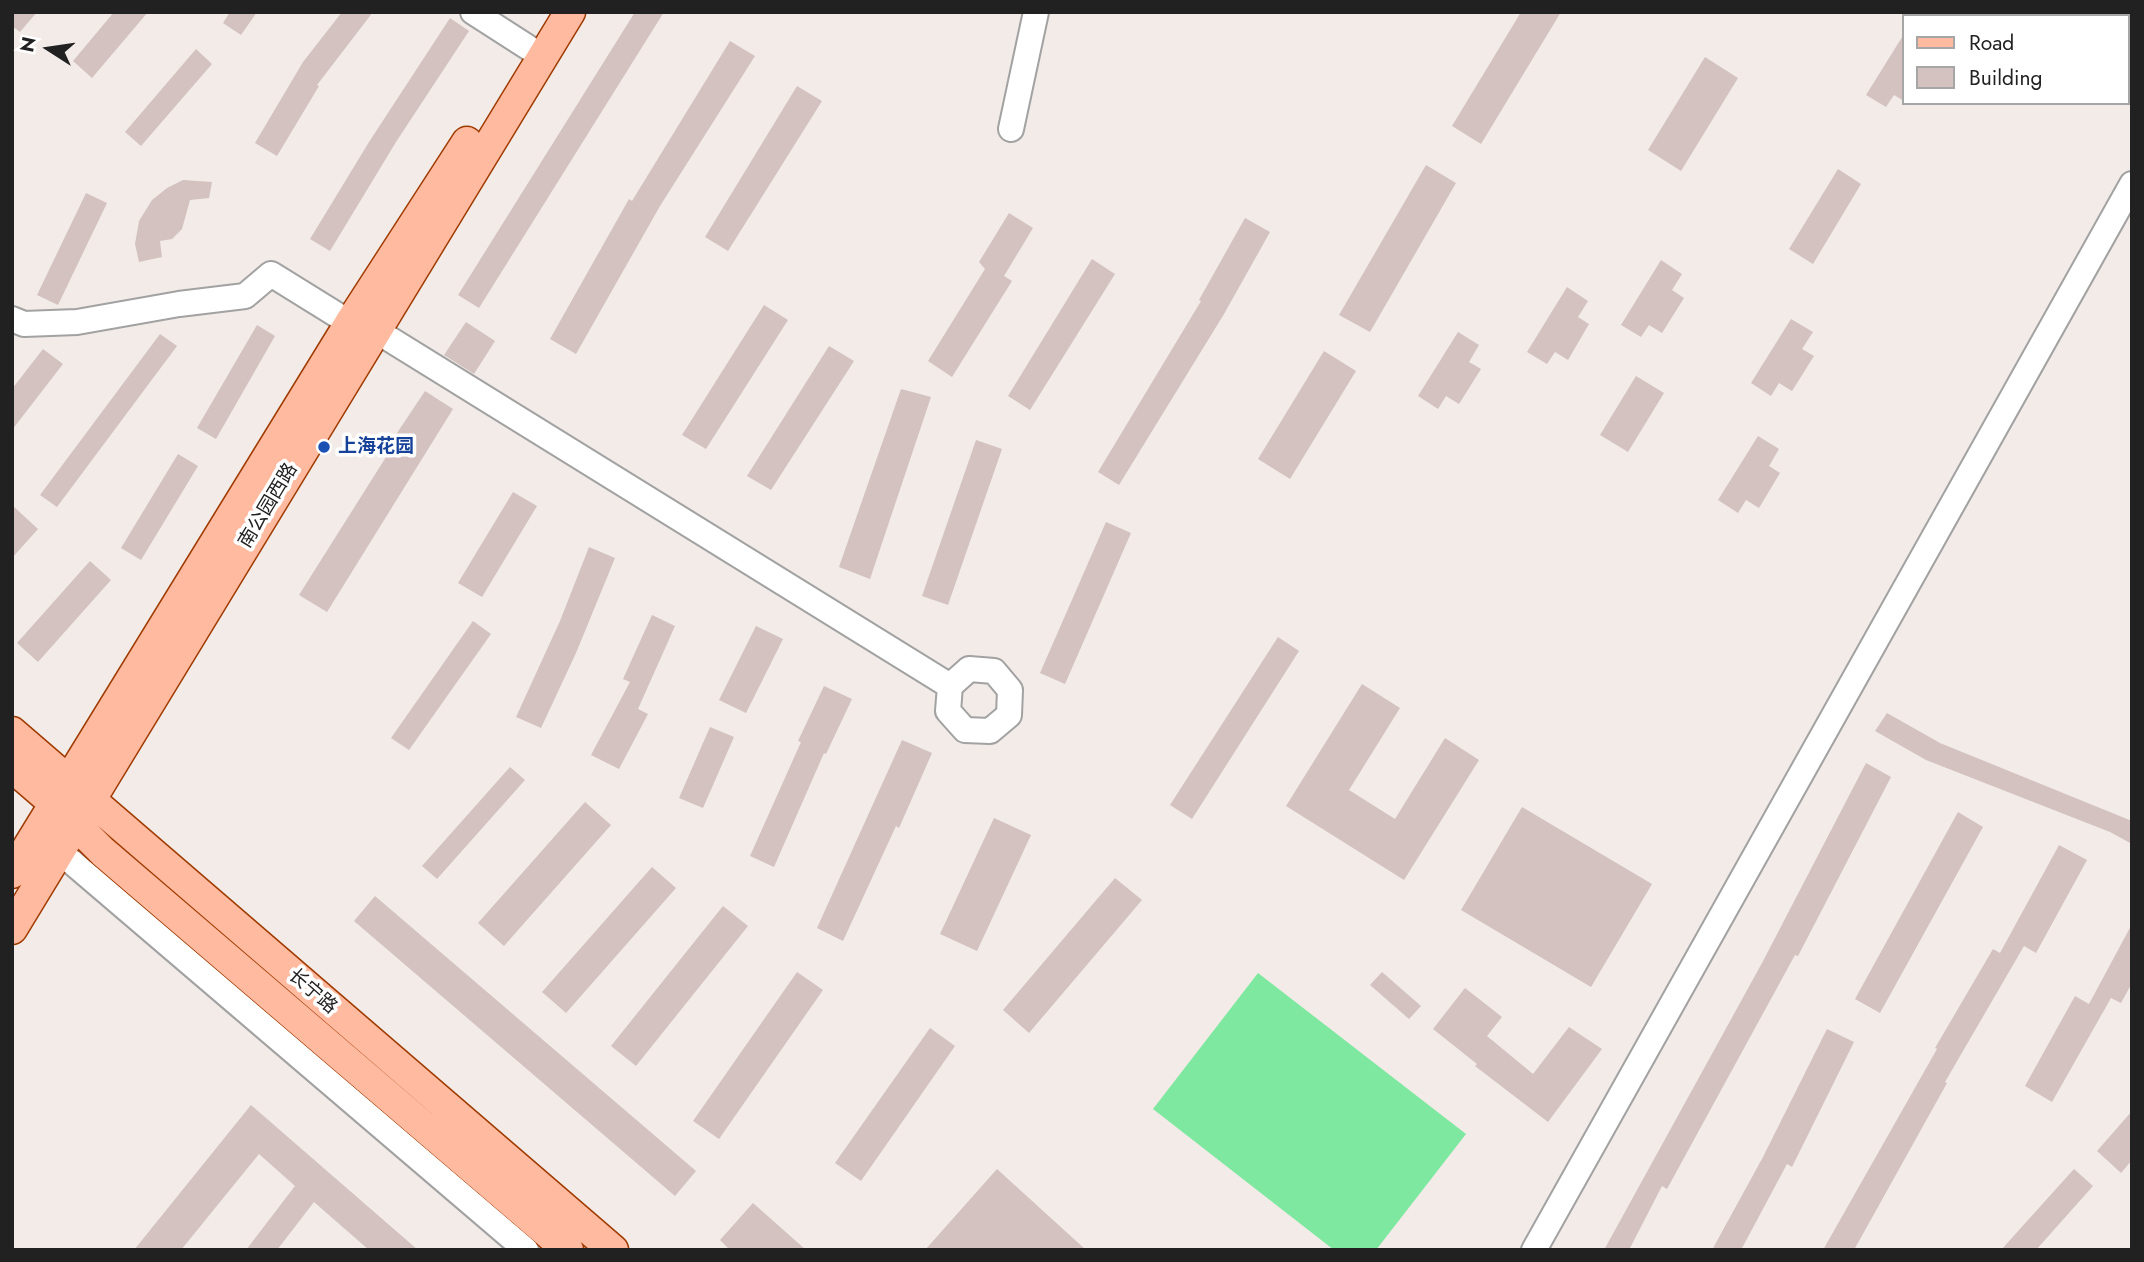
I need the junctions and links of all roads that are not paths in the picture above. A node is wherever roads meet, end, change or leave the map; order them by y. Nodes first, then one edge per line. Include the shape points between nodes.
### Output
1 (473, 12) edge
2 (550, 12) edge
3 (570, 12) edge
4 (1036, 12) edge
5 (529, 48) junction
6 (1011, 130) dead end
7 (2132, 184) edge
8 (12, 319) edge
9 (362, 326) junction
10 (950, 686) dead end
11 (12, 732) edge
12 (12, 767) edge
13 (62, 792) junction
14 (84, 814) junction
15 (60, 852) junction
16 (12, 873) edge
17 (12, 929) edge
18 (526, 1250) edge
19 (568, 1250) edge
20 (613, 1250) edge
21 (1534, 1250) edge

1 - 5 street
2 - 5 main road, 南公园西路
3 - 9 main road, 南公园西路
4 - 6 street
5 - 9 main road, 南公园西路
7 - 21 street
8 - 9 street via 24,324 78,322 245,296 271,274
9 - 10 street
9 - 13 main road, 南公园西路
9 - 14 main road, 南公园西路
11 - 13 main road, 长宁路
12 - 13 main road, 长宁路
13 - 14 main road, 长宁路
13 - 16 main road, 南公园西路
14 - 15 main road, 南公园西路
14 - 19 main road, 长宁路 via 103,852
14 - 20 main road, 长宁路
15 - 17 main road, 南公园西路
15 - 18 street

